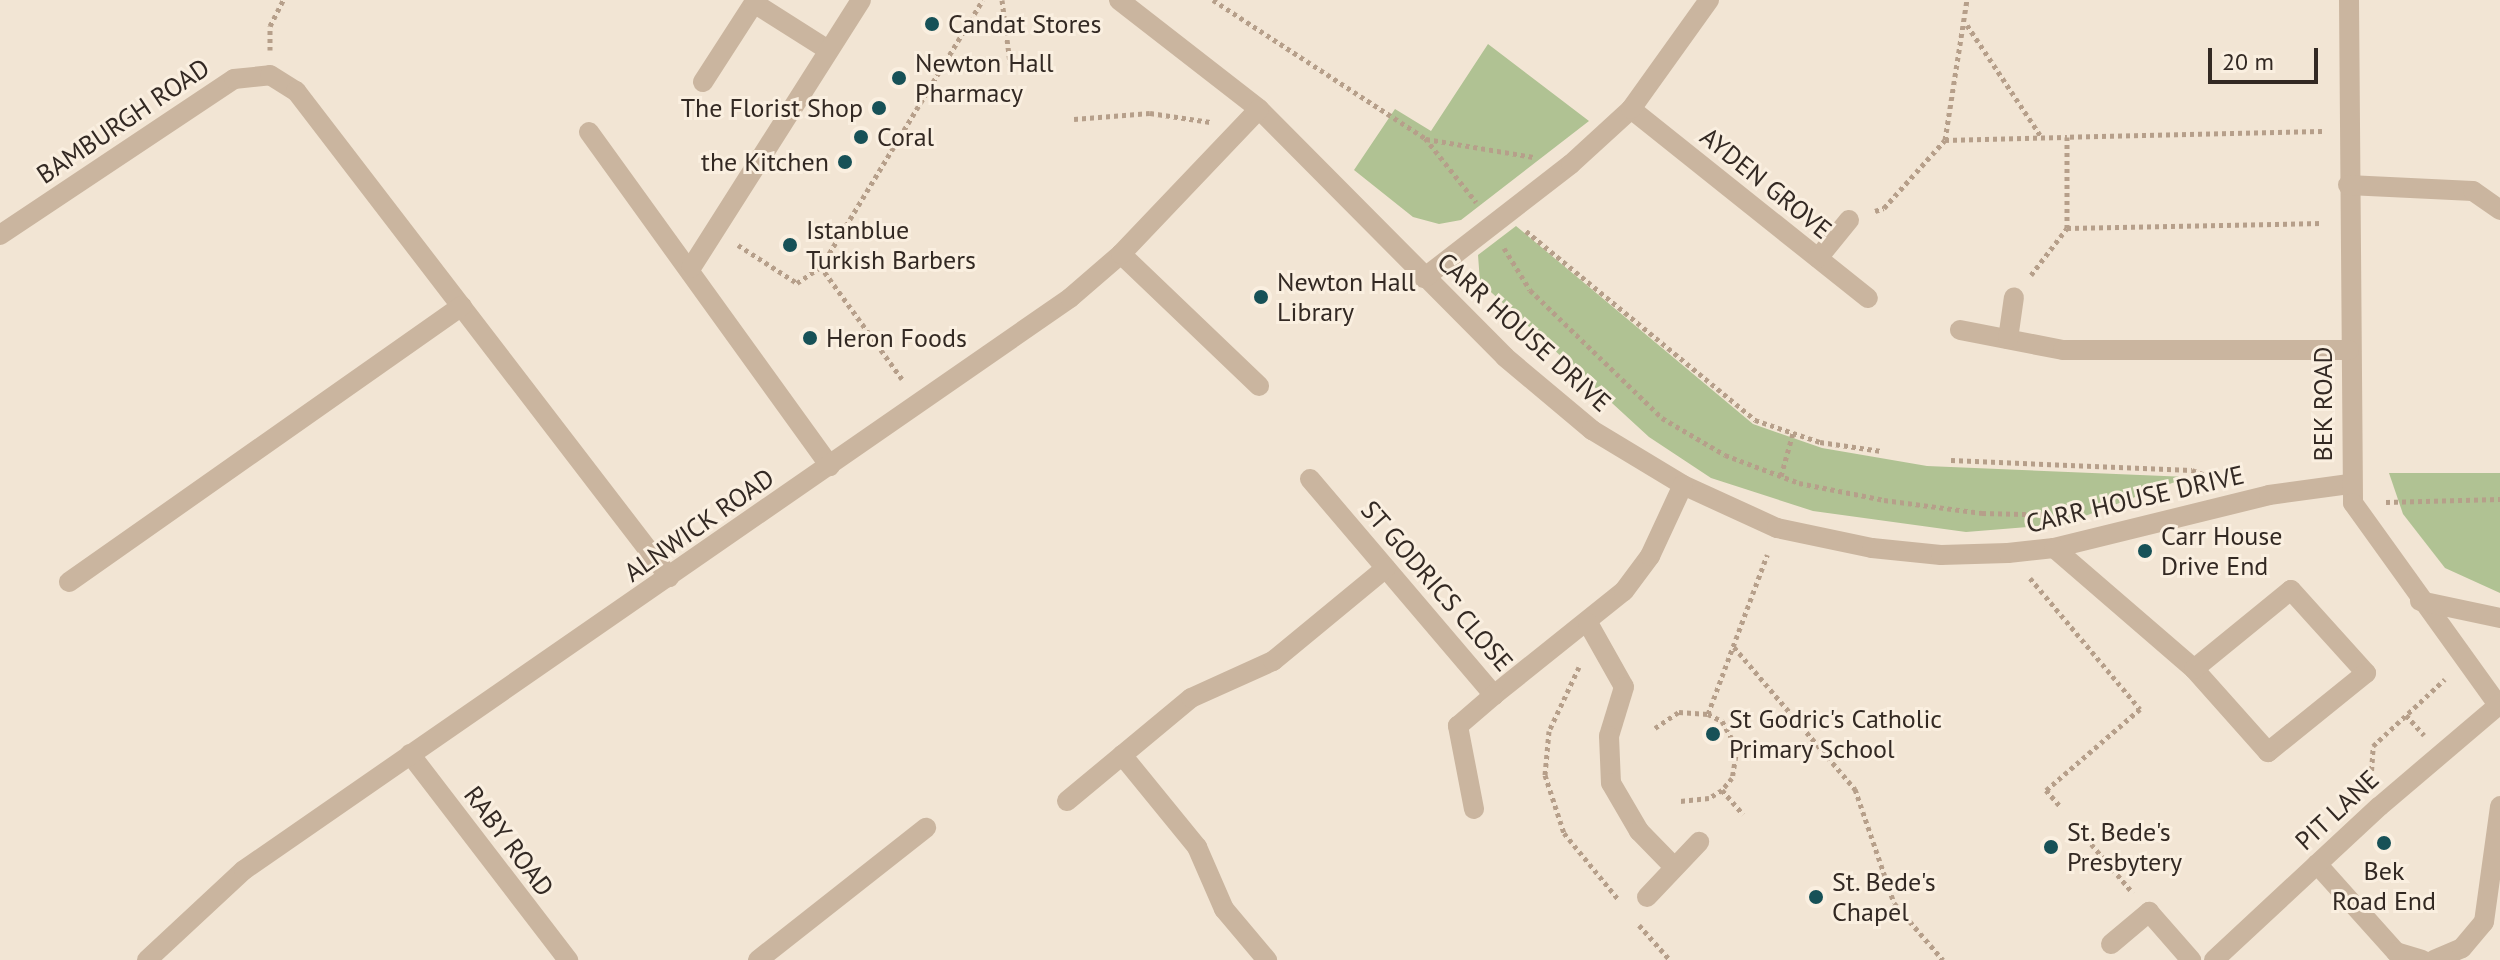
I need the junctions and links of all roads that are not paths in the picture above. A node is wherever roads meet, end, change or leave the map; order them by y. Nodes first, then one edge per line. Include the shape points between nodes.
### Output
1 (861, 0) edge
2 (1119, 0) edge
3 (1709, 0) edge
4 (2349, 0) edge
5 (828, 50) junction
6 (703, 82) dead end
7 (1259, 109) junction
8 (1631, 109) junction
9 (589, 132) dead end
10 (2348, 185) junction
11 (2500, 210) edge
12 (1849, 220) road end
13 (0, 235) edge
14 (1121, 254) junction
15 (1818, 258) junction
16 (691, 268) junction
17 (1424, 278) junction
18 (2014, 297) road end
19 (1868, 298) dead end
20 (462, 306) junction
21 (1960, 330) dead end
22 (2008, 339) junction
23 (2349, 350) junction
24 (1259, 386) dead end
25 (830, 466) junction
26 (1310, 479) dead end
27 (1683, 485) junction
28 (2351, 493) junction
29 (2054, 548) junction
30 (1386, 568) junction
31 (669, 577) junction
32 (69, 582) dead end
33 (2420, 601) junction
34 (2500, 618) edge
35 (1588, 623) junction
36 (2194, 669) junction
37 (1494, 695) junction
38 (2499, 705) edge
39 (410, 754) junction
40 (1122, 755) junction
41 (1067, 801) dead end
42 (2500, 806) edge
43 (1474, 809) dead end
44 (926, 828) dead end
45 (1699, 842) dead end
46 (2317, 864) junction
47 (1674, 867) junction
48 (1647, 897) dead end
49 (2111, 944) dead end
50 (147, 960) edge
51 (568, 960) edge
52 (758, 960) edge
53 (1267, 960) edge
54 (2191, 960) edge
55 (2214, 960) edge
56 (2422, 960) edge
57 (2434, 960) edge

1 - 5 street
2 - 7 street, CARR HOUSE DRIVE
3 - 8 street
4 - 10 street, BEK ROAD
5 - 6 street via 754,3
5 - 16 street
7 - 14 street, ALNWICK ROAD
7 - 17 street, CARR HOUSE DRIVE
8 - 15 street, AYDEN GROVE
8 - 17 street via 1571,164
9 - 16 street
10 - 11 street via 2473,191
10 - 23 street, BEK ROAD
12 - 15 street
13 - 20 street, BAMBURGH ROAD via 234,79 270,75 296,91
14 - 24 street
14 - 25 street, ALNWICK ROAD via 1070,298
15 - 19 street, AYDEN GROVE
16 - 25 street
17 - 27 street, CARR HOUSE DRIVE via 1505,357 1592,430
18 - 22 street
20 - 31 street
20 - 32 street
21 - 22 street
22 - 23 street via 2063,350
23 - 28 street, BEK ROAD
25 - 31 street, ALNWICK ROAD
26 - 30 street, ST GODRICS CLOSE
27 - 29 street, CARR HOUSE DRIVE via 1777,528 1872,548 1941,555
27 - 35 street, ST GODRICS CLOSE via 1650,556 1624,591
28 - 29 street, CARR HOUSE DRIVE via 2269,495
28 - 33 street
29 - 36 street
30 - 37 street, ST GODRICS CLOSE
30 - 40 street via 1273,661 1191,698
31 - 39 street, ALNWICK ROAD
33 - 34 street
33 - 38 street
35 - 37 street, ST GODRICS CLOSE
35 - 47 street via 1624,687 1609,736 1611,783 1639,831
36 - 36 street via 2291,590 2366,673 2268,752
37 - 43 street via 1458,726
38 - 46 street, PIT LANE
39 - 50 street, ALNWICK ROAD via 244,870
39 - 51 street, RABY ROAD
40 - 41 street
40 - 53 street via 1197,847 1224,909
42 - 57 street via 2484,922 2462,948
44 - 52 street
45 - 47 street
46 - 55 street, PIT LANE
46 - 56 street via 2396,952
47 - 48 street
49 - 54 street via 2149,912

